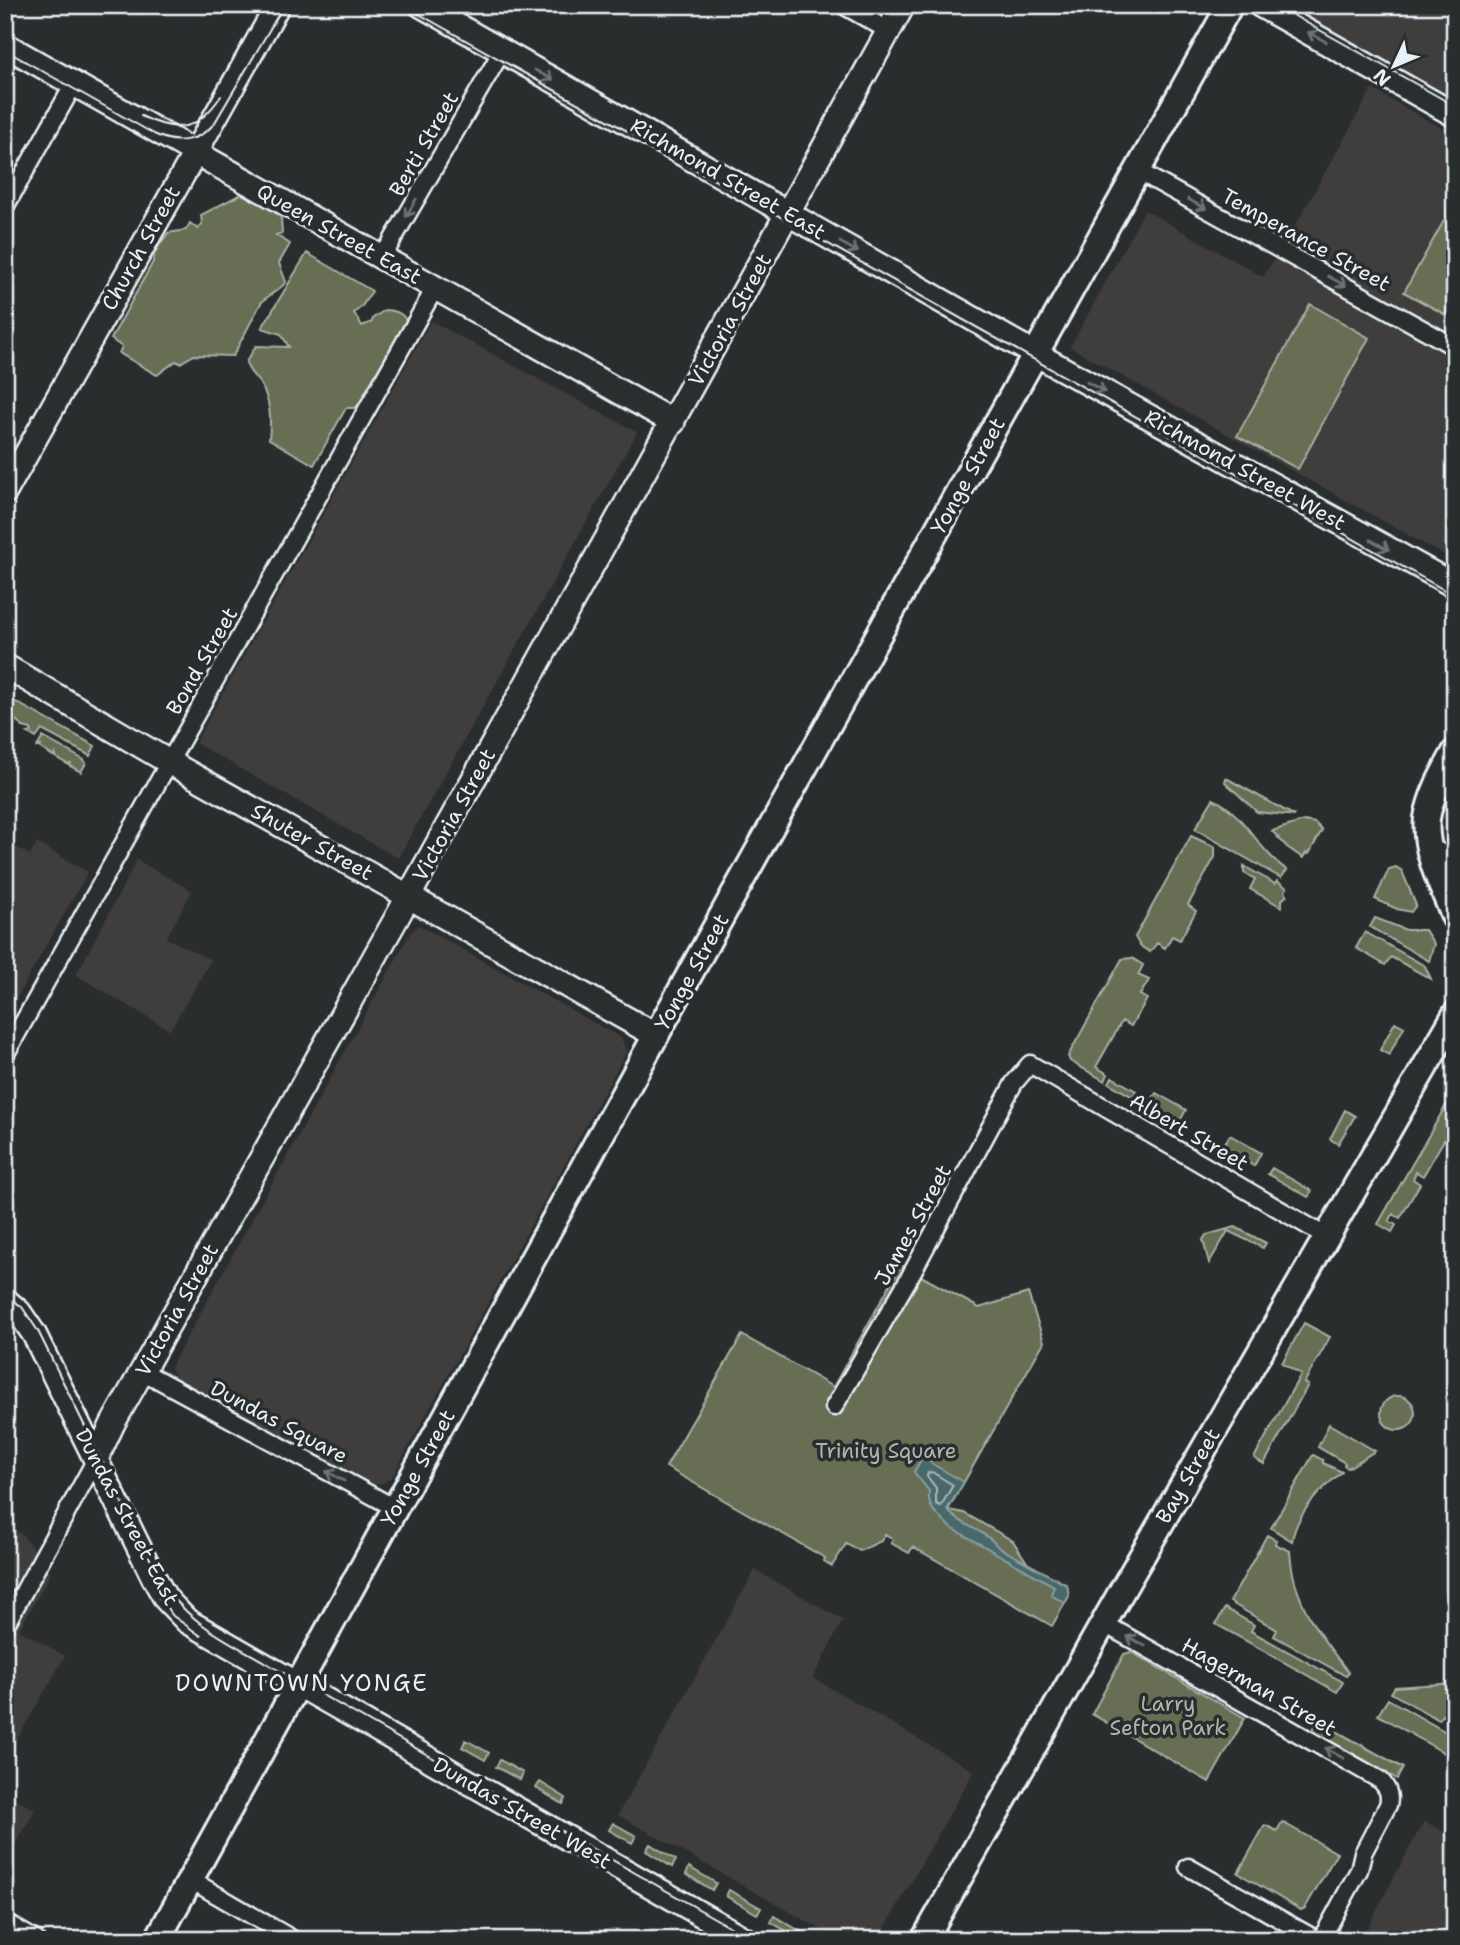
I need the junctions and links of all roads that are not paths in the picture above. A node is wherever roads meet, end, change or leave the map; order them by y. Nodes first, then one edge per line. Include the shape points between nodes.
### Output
1 (278, 5) edge
2 (421, 5) edge
3 (843, 5) edge
4 (903, 5) edge
5 (1230, 5) edge
6 (1261, 5) edge
7 (889, 31) junction
8 (5, 45) edge
9 (502, 51) junction
10 (75, 84) junction
11 (1455, 115) edge
12 (195, 152) junction
13 (1138, 171) junction
14 (5, 207) edge
15 (789, 214) junction
16 (382, 258) junction
17 (436, 288) junction
18 (1455, 347) edge
19 (1036, 354) junction
20 (673, 422) junction
21 (5, 492) edge
22 (1455, 586) edge
23 (5, 666) edge
24 (1455, 752) edge
25 (169, 762) junction
26 (1431, 851) junction
27 (1455, 865) edge
28 (409, 896) junction
29 (1455, 918) edge
30 (1455, 1015) edge
31 (1448, 1033) edge
32 (657, 1036) junction
33 (5, 1055) edge
34 (1030, 1064) joint
35 (1327, 1237) junction
36 (5, 1300) edge
37 (142, 1371) junction
38 (834, 1407) dead end
39 (96, 1459) junction
40 (395, 1508) junction
41 (1104, 1623) junction
42 (5, 1626) edge
43 (298, 1685) junction
44 (1188, 1867) dead end
45 (191, 1880) junction
46 (5, 1922) edge
47 (36, 1940) edge
48 (157, 1940) edge
49 (294, 1940) edge
50 (746, 1940) edge
51 (924, 1940) edge
52 (1319, 1940) edge

1 - 12 main road, Church Street
2 - 9 main road, Richmond Street East
3 - 7 street
4 - 7 main road, Victoria Street
5 - 13 main road, Yonge Street
11 -> 6 main road
7 - 15 main road, Victoria Street
8 - 10 main road, Queen Street East
9 -> 15 main road, Richmond Street East
9 -> 16 street, Berti Street
10 - 12 main road, Queen Street East
10 - 14 street
12 - 16 main road, Queen Street East
12 - 21 main road, Church Street
13 -> 18 street, Temperance Street
13 - 19 main road, Yonge Street
15 -> 19 main road, Richmond Street East
15 - 20 main road, Victoria Street
16 - 17 main road, Queen Street East
17 - 20 main road, Queen Street East
17 - 25 street, Bond Street
19 -> 22 main road, Richmond Street West
19 - 32 main road, Yonge Street
20 - 28 main road, Victoria Street
23 - 25 main road, Shuter Street
24 - 26 main road via 1427,819
25 - 28 main road, Shuter Street
25 - 33 street, Bond Street
26 - 27 main road
26 - 29 main road
28 - 32 main road, Shuter Street
28 - 37 main road, Victoria Street
30 - 31 main road, Bay Street
31 - 35 main road, Bay Street
32 - 40 main road, Yonge Street
34 - 35 street, Albert Street
34 - 38 street, James Street via 1014,1083
35 - 41 main road, Bay Street
36 - 39 main road, Dundas Street East via 34,1334
37 - 39 main road, Victoria Street
40 -> 37 street, Dundas Square
39 - 42 street, Victoria Street
39 - 43 main road, Dundas Street East via 175,1611
40 - 43 main road, Yonge Street
41 - 51 main road, Bay Street
52 -> 41 street, Hagerman Street via 1359,1870 1388,1805 1389,1792 1380,1780
43 - 45 main road, Yonge Street
43 - 50 main road, Dundas Street West
44 - 52 street
45 - 48 main road, Yonge Street
45 - 49 street
46 - 47 street

